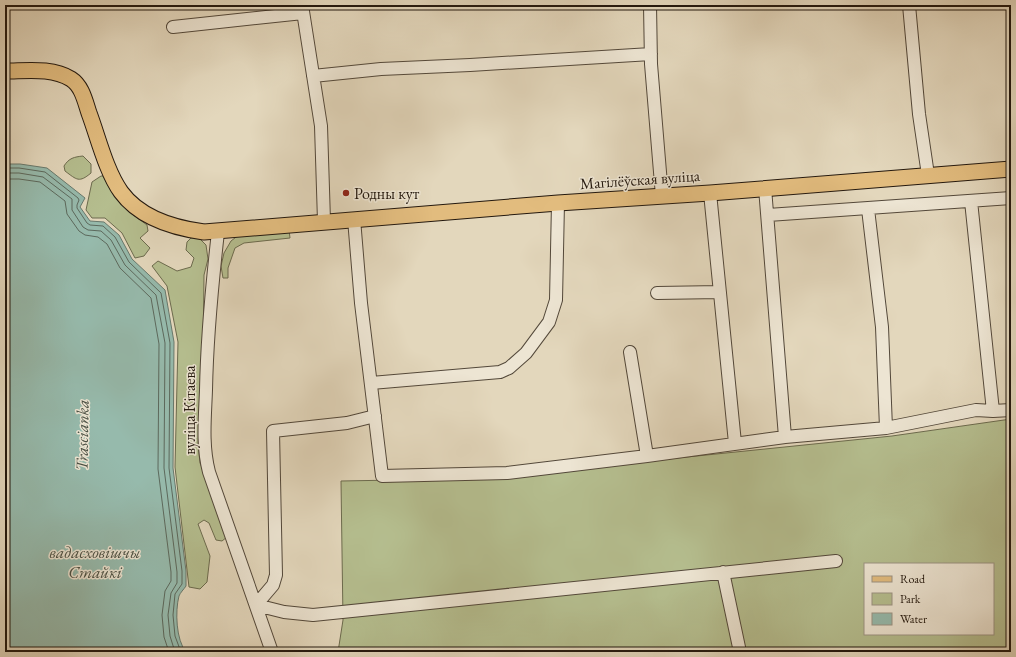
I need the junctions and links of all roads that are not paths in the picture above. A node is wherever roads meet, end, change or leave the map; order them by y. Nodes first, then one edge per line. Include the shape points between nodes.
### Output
1 (650, 5) edge
2 (909, 5) edge
3 (302, 9) edge
4 (173, 27) dead end
5 (651, 54) junction
6 (5, 71) edge
7 (313, 76) junction
8 (1011, 169) edge
9 (928, 175) junction
10 (765, 188) junction
11 (710, 193) junction
12 (662, 196) junction
13 (1011, 198) edge
14 (971, 201) junction
15 (558, 203) junction
16 (868, 209) junction
17 (768, 216) junction
18 (354, 219) junction
19 (324, 221) junction
20 (218, 232) junction
21 (720, 292) junction
22 (657, 293) dead end
23 (630, 352) dead end
24 (371, 383) junction
25 (1011, 410) edge
26 (993, 411) junction
27 (375, 416) junction
28 (886, 428) junction
29 (785, 436) junction
30 (735, 443) junction
31 (647, 456) junction
32 (836, 561) dead end
33 (723, 572) junction
34 (256, 605) junction
35 (272, 652) edge
36 (740, 652) edge

1 - 5 street
2 - 9 street via 919,114
3 - 4 street
3 - 7 street
5 - 7 street via 381,69
5 - 12 street
6 - 20 main road via 45,72 72,80 80,88 97,138 120,191 126,198 142,212 174,225 196,231
7 - 19 street via 321,126
8 - 9 main road, Магілёўская вуліца
9 - 10 main road, Магілёўская вуліца
10 - 11 main road, Магілёўская вуліца
10 - 17 street
11 - 12 main road, Магілёўская вуліца
11 - 21 street
12 - 15 main road, Магілёўская вуліца
13 - 14 street
14 - 16 street
14 - 26 street
15 - 18 main road, Магілёўская вуліца
15 - 24 street via 556,300 549,322 526,353 509,368 500,372
16 - 17 street
16 - 28 street via 882,327
17 - 29 street
18 - 19 main road
18 - 24 street
19 - 20 main road
20 - 34 street, вуліца Кітаева via 206,369 205,450 211,479
21 - 22 street
21 - 30 street
23 - 31 street
24 - 27 street
25 - 26 street
26 - 28 street via 976,410
27 - 31 street via 382,476 507,473
27 - 34 street via 347,424 273,432 276,575 272,586
28 - 29 street
29 - 30 street
30 - 31 street
32 - 33 street
33 - 34 street via 313,614 284,612
33 - 36 street
34 - 35 street, вуліца Кітаева

